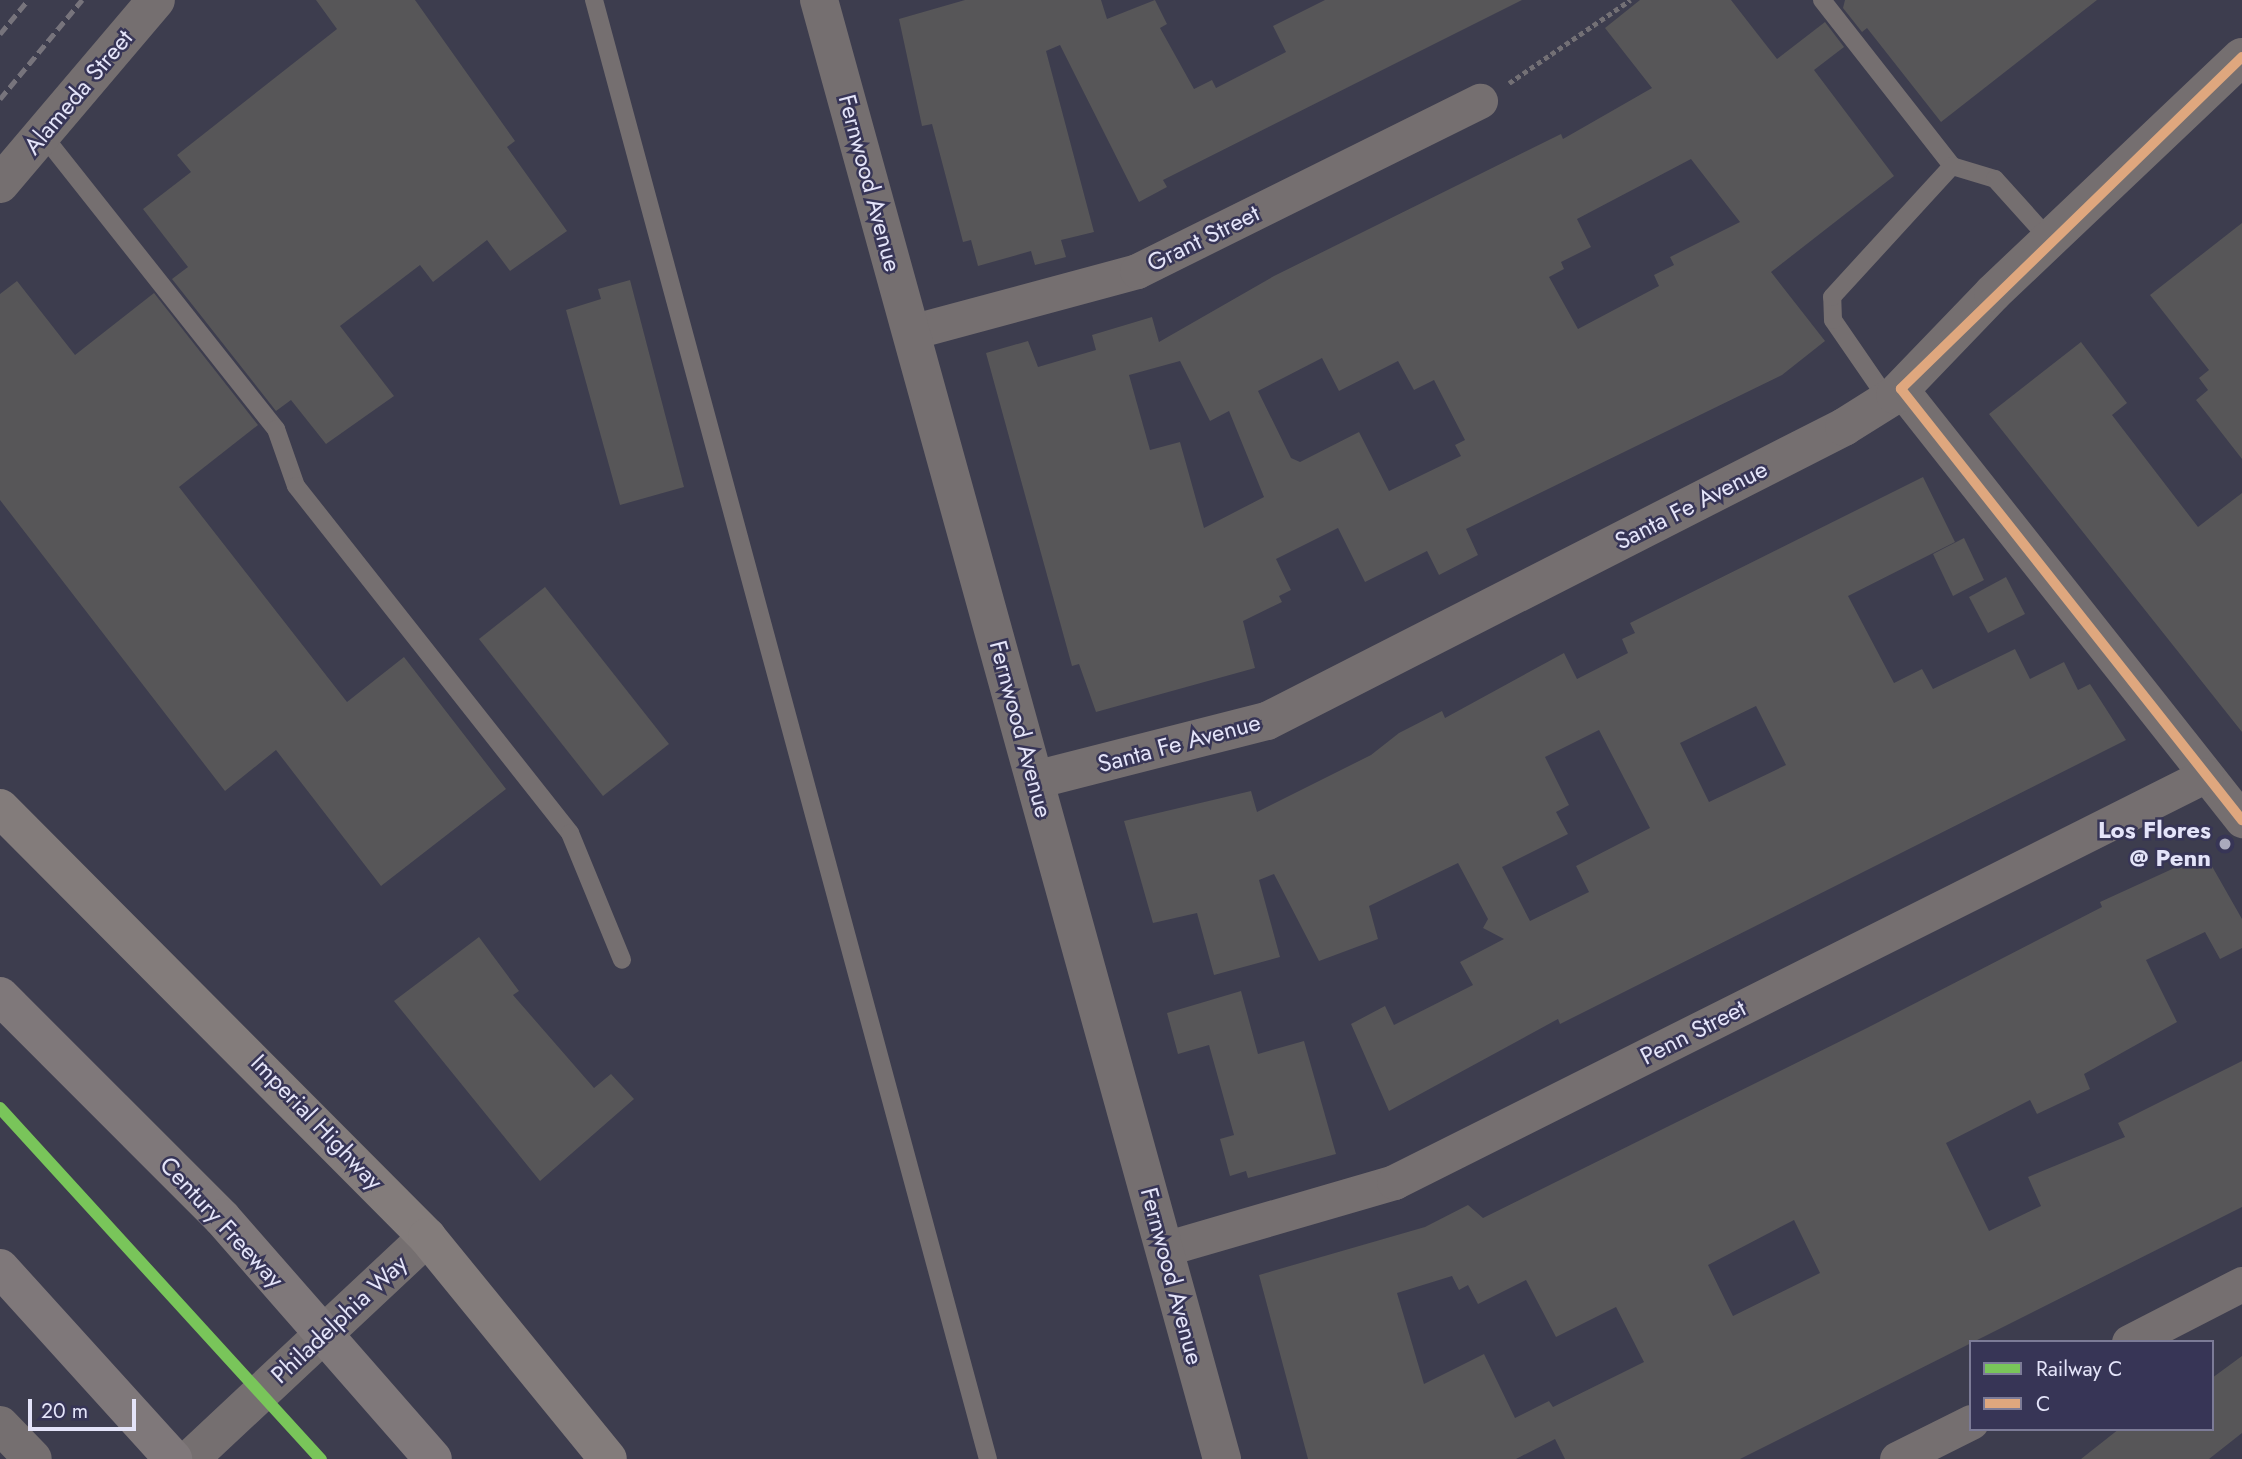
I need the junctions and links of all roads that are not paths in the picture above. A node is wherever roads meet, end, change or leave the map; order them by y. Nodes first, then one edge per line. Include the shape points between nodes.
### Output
1 (156, 0) edge
2 (594, 0) edge
3 (819, 0) edge
4 (1824, 3) edge
5 (2242, 58) edge
6 (1480, 101) road end
7 (42, 134) junction
8 (1952, 166) junction
9 (0, 184) edge
10 (2049, 239) junction
11 (911, 331) junction
12 (1894, 394) junction
13 (2206, 775) junction
14 (1035, 780) junction
15 (0, 808) edge
16 (2242, 820) edge
17 (622, 960) dead end
18 (0, 996) edge
19 (427, 1237) junction
20 (1164, 1249) junction
21 (0, 1268) edge
22 (2242, 1284) edge
23 (2133, 1340) edge
24 (1969, 1423) edge
25 (0, 1425) edge
26 (33, 1459) edge
27 (173, 1459) edge
28 (190, 1459) edge
29 (433, 1459) edge
30 (608, 1459) edge
31 (988, 1459) edge
32 (1223, 1459) edge
33 (1897, 1459) edge

1 - 7 street, Alameda Street
2 - 31 lane
3 - 11 street, Fernwood Avenue
4 - 8 lane
5 - 10 street, Santa Fe Avenue
6 - 11 street, Grant Street via 1138,271
7 - 9 street, Alameda Street
7 - 17 lane via 276,429 296,486 569,833
8 - 10 lane via 1996,179
8 - 12 lane via 1836,290 1833,320
10 - 12 street, Santa Fe Avenue
11 - 14 street, Fernwood Avenue
12 - 13 street
12 - 14 street, Santa Fe Avenue via 1267,720
13 - 16 street
13 - 20 street, Penn Street via 1394,1182
14 - 20 street, Fernwood Avenue
15 - 19 main road, Imperial Highway
18 - 29 highway, Century Freeway, bridge via 222,1218
19 - 28 street, Philadelphia Way
19 - 30 main road, Imperial Highway
20 - 32 street, Fernwood Avenue
21 - 27 highway
22 - 23 street
24 - 33 street
25 - 26 street

